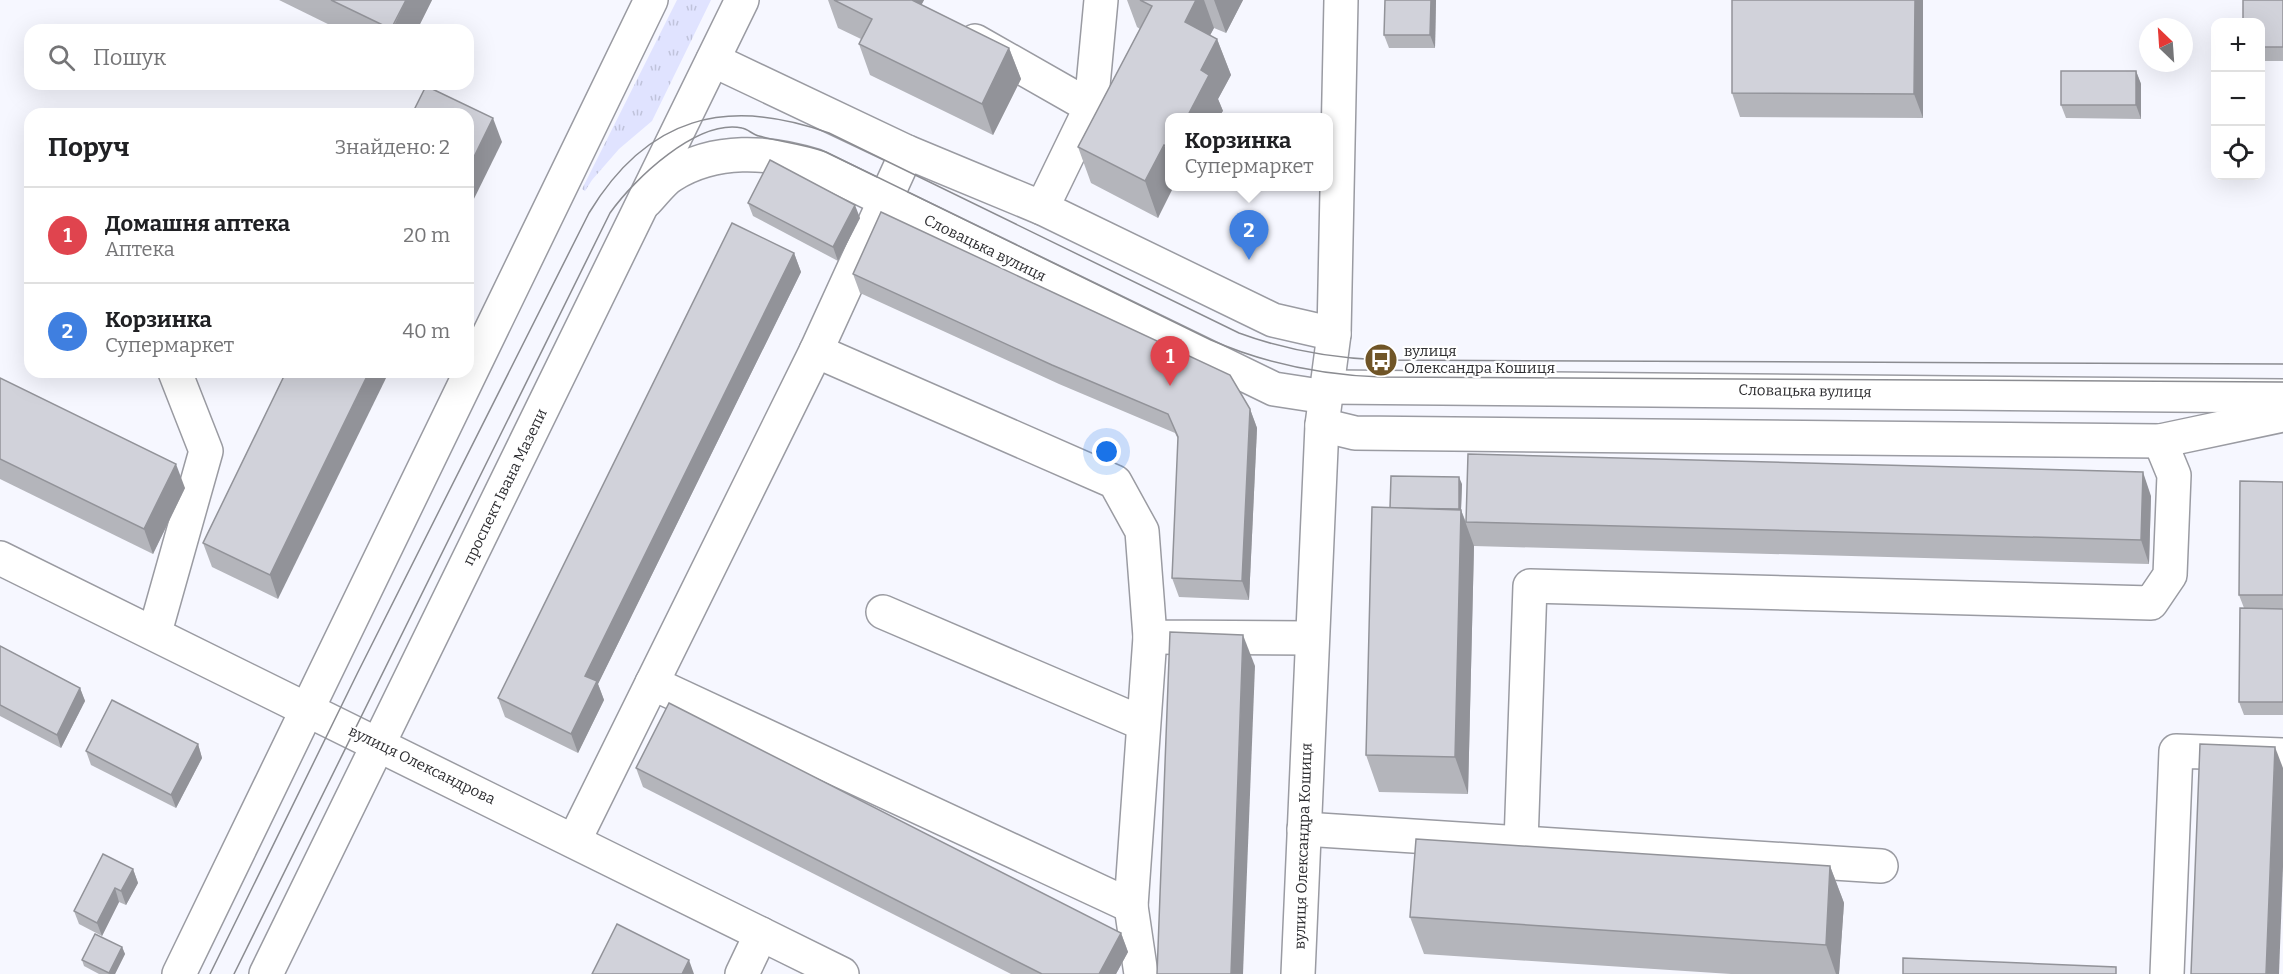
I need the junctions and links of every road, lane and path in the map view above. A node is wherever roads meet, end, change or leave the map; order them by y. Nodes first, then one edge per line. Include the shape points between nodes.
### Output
1 (651, 0) edge
2 (742, 0) edge
3 (1101, 0) edge
4 (1341, 0) edge
5 (948, 26) edge
6 (713, 60) junction
7 (1091, 107) junction
8 (907, 152) junction
9 (885, 200) junction
10 (646, 201) junction
11 (1042, 208) junction
12 (1334, 334) junction
13 (816, 351) junction
14 (474, 365) edge
15 (177, 378) edge
16 (468, 378) edge
17 (2283, 396) edge
18 (1325, 403) junction
19 (2283, 415) edge
20 (2160, 441) junction
21 (0, 558) edge
22 (883, 612) dead end
23 (155, 632) junction
24 (1150, 637) junction
25 (1311, 639) junction
26 (652, 683) junction
27 (307, 709) junction
28 (1142, 723) junction
29 (378, 744) junction
30 (2283, 755) edge
31 (1304, 829) junction
32 (574, 841) junction
33 (1521, 843) junction
34 (1881, 866) dead end
35 (1131, 906) junction
36 (761, 934) junction
37 (178, 974) edge
38 (266, 974) edge
39 (742, 974) edge
40 (842, 974) edge
41 (1141, 974) edge
42 (1298, 974) edge
43 (2167, 974) edge

1 - 14 main road
2 - 6 main road, проспект Івана Мазепи
3 - 7 main road
4 - 12 main road, вулиця Олександра Кошиця
5 - 7 main road
6 - 8 main road
6 - 10 main road, проспект Івана Мазепи
7 - 11 main road
8 - 9 main road
8 - 11 main road
9 - 10 main road, Словацька вулиця via 790,158 735,154 701,161 670,176
9 - 13 main road
9 - 18 main road, Словацька вулиця via 1274,389
10 - 29 main road, проспект Івана Мазепи
11 - 12 main road via 1273,320
12 - 18 main road, вулиця Олександра Кошиця
13 - 24 main road via 1115,482 1142,531
13 - 26 main road
15 - 23 main road via 206,451
16 - 27 main road
17 - 18 main road, Словацька вулиця
18 - 20 main road via 1355,433
18 - 25 main road, вулиця Олександра Кошиця
19 - 20 main road
20 - 33 main road via 2174,476 2170,575 2151,603 1530,586
21 - 23 main road, вулиця Олександрова
22 - 28 main road
23 - 27 main road, вулиця Олександрова
24 - 25 main road
24 - 28 main road
25 - 31 main road, вулиця Олександра Кошиця
26 - 32 main road
26 - 35 main road
27 - 29 main road, вулиця Олександрова
27 - 37 main road
28 - 35 main road
29 - 32 main road, вулиця Олександрова
29 - 38 main road, проспект Івана Мазепи
30 - 43 main road via 2176,751
31 - 33 main road
31 - 42 main road, вулиця Олександра Кошиця
32 - 36 main road, вулиця Олександрова
33 - 34 main road
35 - 41 main road
36 - 39 main road
36 - 40 main road, вулиця Олександрова

